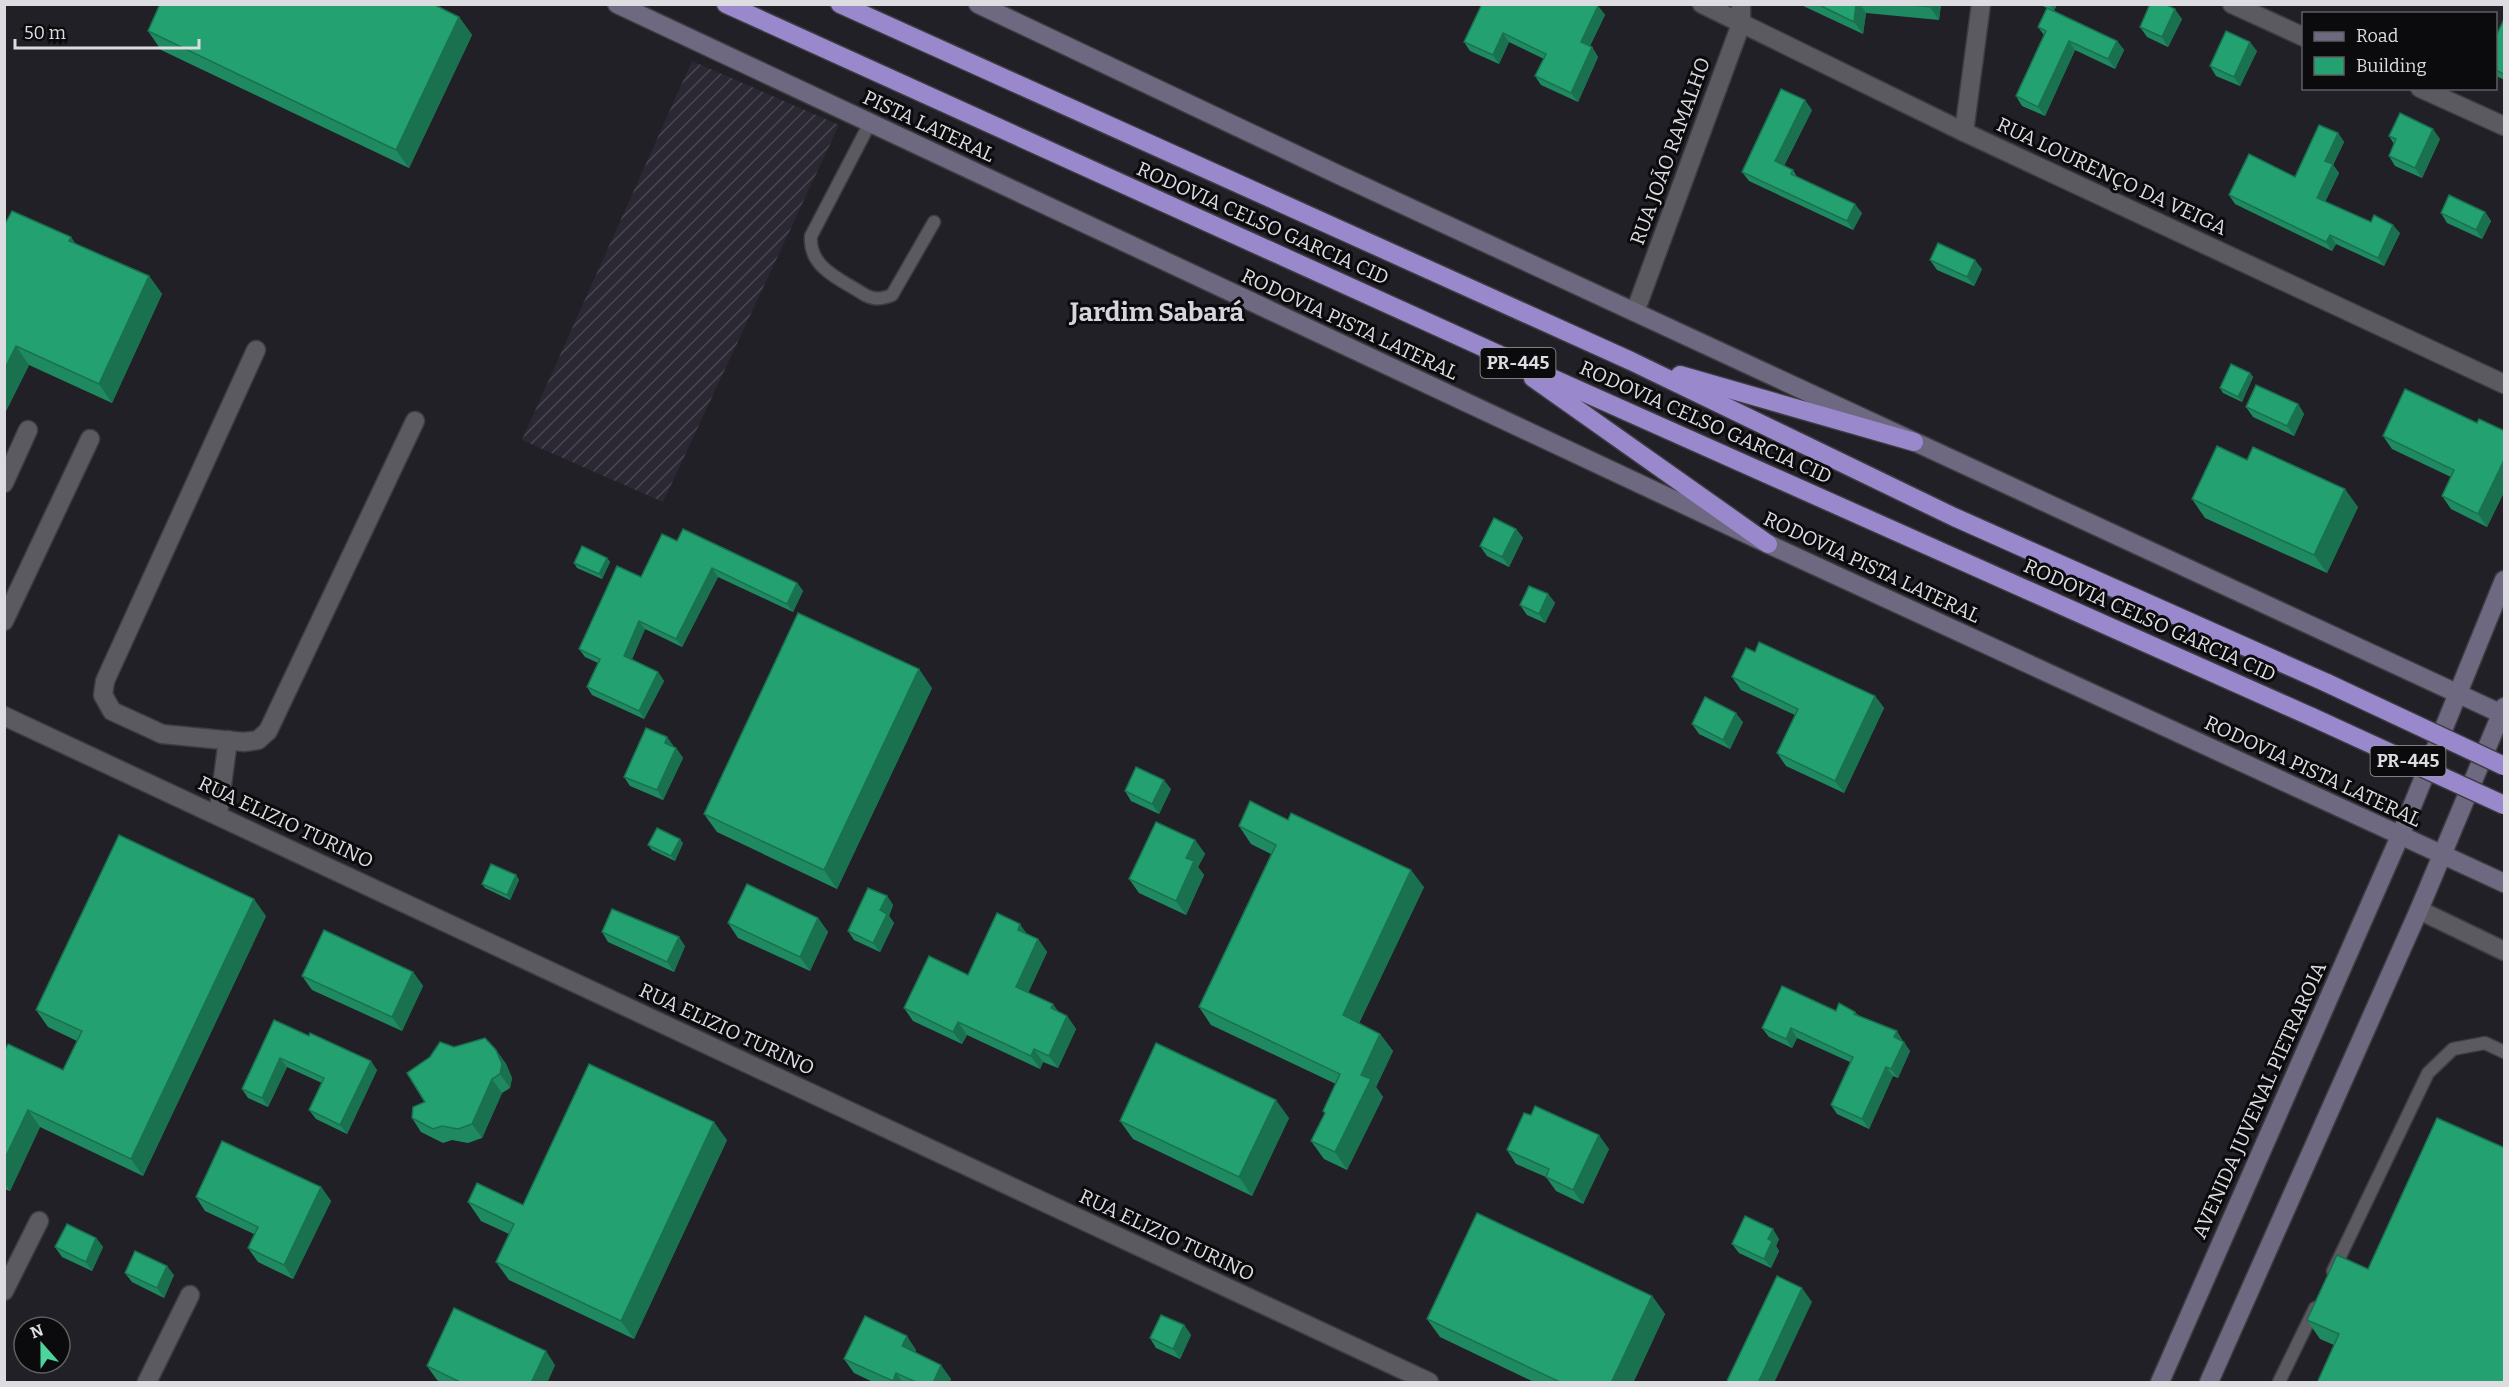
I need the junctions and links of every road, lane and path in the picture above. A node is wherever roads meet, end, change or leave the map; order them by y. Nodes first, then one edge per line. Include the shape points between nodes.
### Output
1 (617, 4) edge
2 (726, 4) edge
3 (840, 4) edge
4 (978, 4) edge
5 (1702, 4) edge
6 (1741, 4) edge
7 (1981, 4) edge
8 (2232, 4) edge
9 (1741, 24) junction
10 (2302, 36) edge
11 (2424, 90) edge
12 (870, 123) junction
13 (2505, 126) edge
14 (1964, 132) junction
15 (934, 222) dead end
16 (1222, 288) joint
17 (1635, 312) junction
18 (256, 350) dead end
19 (1500, 355) junction
20 (1631, 361) junction
21 (2505, 384) edge
22 (416, 421) dead end
23 (28, 430) dead end
24 (90, 439) dead end
25 (1914, 442) junction
26 (4, 483) edge
27 (1768, 544) junction
28 (2505, 580) edge
29 (4, 621) edge
30 (2457, 695) junction
31 (2504, 712) edge
32 (4, 716) edge
33 (228, 740) junction
34 (2505, 766) edge
35 (2505, 805) edge
36 (218, 815) junction
37 (2400, 836) junction
38 (2441, 854) junction
39 (2505, 884) edge
40 (2419, 910) junction
41 (2505, 951) edge
42 (2505, 1052) edge
43 (39, 1221) dead end
44 (4, 1291) edge
45 (190, 1295) dead end
46 (147, 1383) edge
47 (1430, 1383) edge
48 (2160, 1383) edge
49 (2209, 1383) edge
50 (2279, 1383) edge

1 - 12 street, PISTA LATERAL / PR-445
2 - 19 highway, RODOVIA CELSO GARCIA CID / PR-445
3 - 20 highway, RODOVIA CELSO GARCIA CID / PR-445
4 - 17 street
5 - 9 street, RUA LOURENÇO DA VEIGA
6 - 9 street, RUA JOÃO RAMALHO
7 - 14 street
8 - 10 street
9 - 14 street, RUA LOURENÇO DA VEIGA
9 - 17 street, RUA JOÃO RAMALHO
11 - 13 street
12 - 15 lane via 811,236 813,256 821,267 873,299 882,299 892,295
12 - 16 street, PISTA LATERAL / PR-445
14 - 21 street, RUA LOURENÇO DA VEIGA
16 - 27 street, RODOVIA PISTA LATERAL / PR-445
17 - 25 street
18 - 33 street via 105,681 103,695 112,711 162,734
19 - 27 highway
19 - 35 highway, RODOVIA CELSO GARCIA CID / PR-445, bridge
20 - 25 highway
20 - 34 highway, RODOVIA CELSO GARCIA CID / PR-445, bridge via 1954,517
22 - 33 street via 268,731 258,740
23 - 26 street
24 - 29 street
25 - 30 street
27 - 37 street, RODOVIA PISTA LATERAL / PR-445
28 - 30 street, AVENIDA JUVENAL PIETRAROIA
30 - 31 street
30 - 37 street, AVENIDA JUVENAL PIETRAROIA
31 - 38 street
32 - 36 street, RUA ELIZIO TURINO
33 - 36 street
36 - 47 street, RUA ELIZIO TURINO
37 - 38 street, RODOVIA PISTA LATERAL / PR-445
37 - 48 street, AVENIDA JUVENAL PIETRAROIA
38 - 39 street, RODOVIA PISTA LATERAL / PR-445
38 - 40 street
40 - 41 street
40 - 49 street
42 - 50 lane via 2485,1042 2453,1049 2428,1073
43 - 44 street
45 - 46 street

